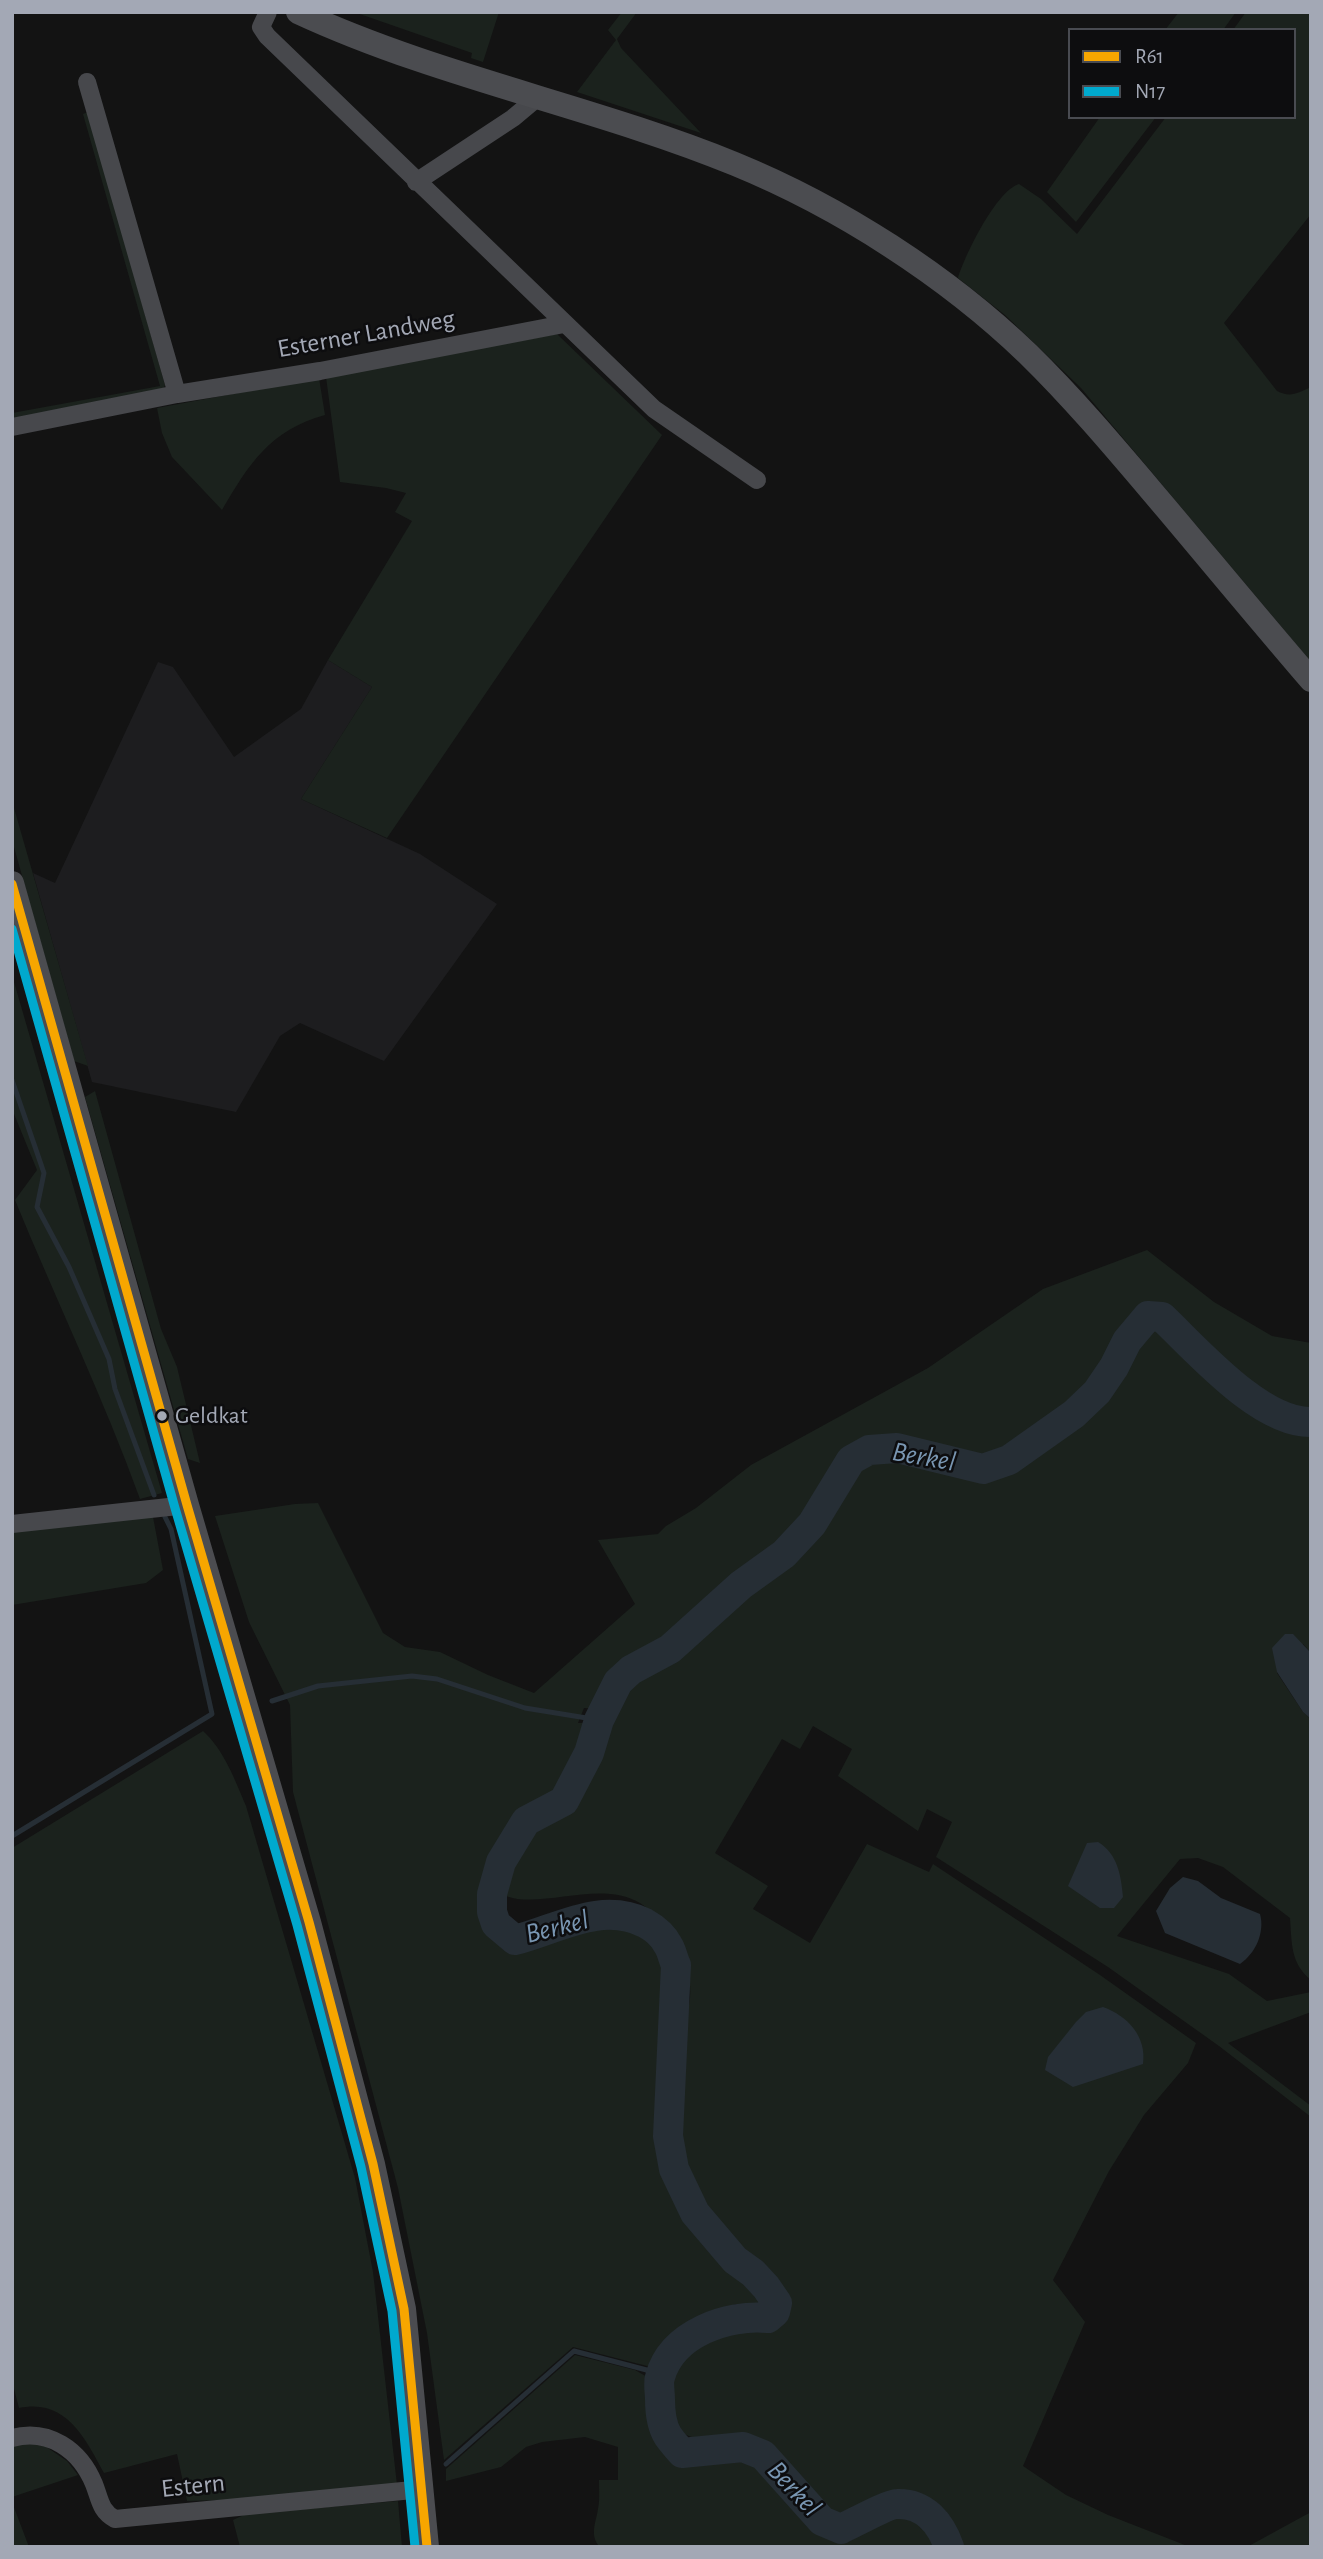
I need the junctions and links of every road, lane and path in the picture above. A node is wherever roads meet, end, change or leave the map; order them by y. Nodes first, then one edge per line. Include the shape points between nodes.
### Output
1 (268, 12) edge
2 (298, 12) edge
3 (87, 82) dead end
4 (538, 97) junction
5 (416, 182) junction
6 (564, 324) junction
7 (177, 394) junction
8 (12, 427) edge
9 (757, 480) dead end
10 (1311, 680) edge
11 (12, 883) edge
12 (187, 1505) junction
13 (12, 1524) edge
14 (12, 2438) edge
15 (423, 2489) junction
16 (427, 2547) edge

1 - 5 street via 261,27 267,36
2 - 4 main road via 379,46
3 - 7 street
4 - 5 street
4 - 10 main road via 737,164 862,229 946,286 1071,397
5 - 6 street
6 - 7 street, Esterner Landweg
6 - 9 street via 654,409
7 - 8 street, Esterner Landweg
11 - 12 main road
12 - 13 street
12 - 15 main road via 305,1909 373,2164 404,2309
14 - 15 street, Estern via 42,2435 69,2449 88,2473 102,2509 115,2519
15 - 16 main road

